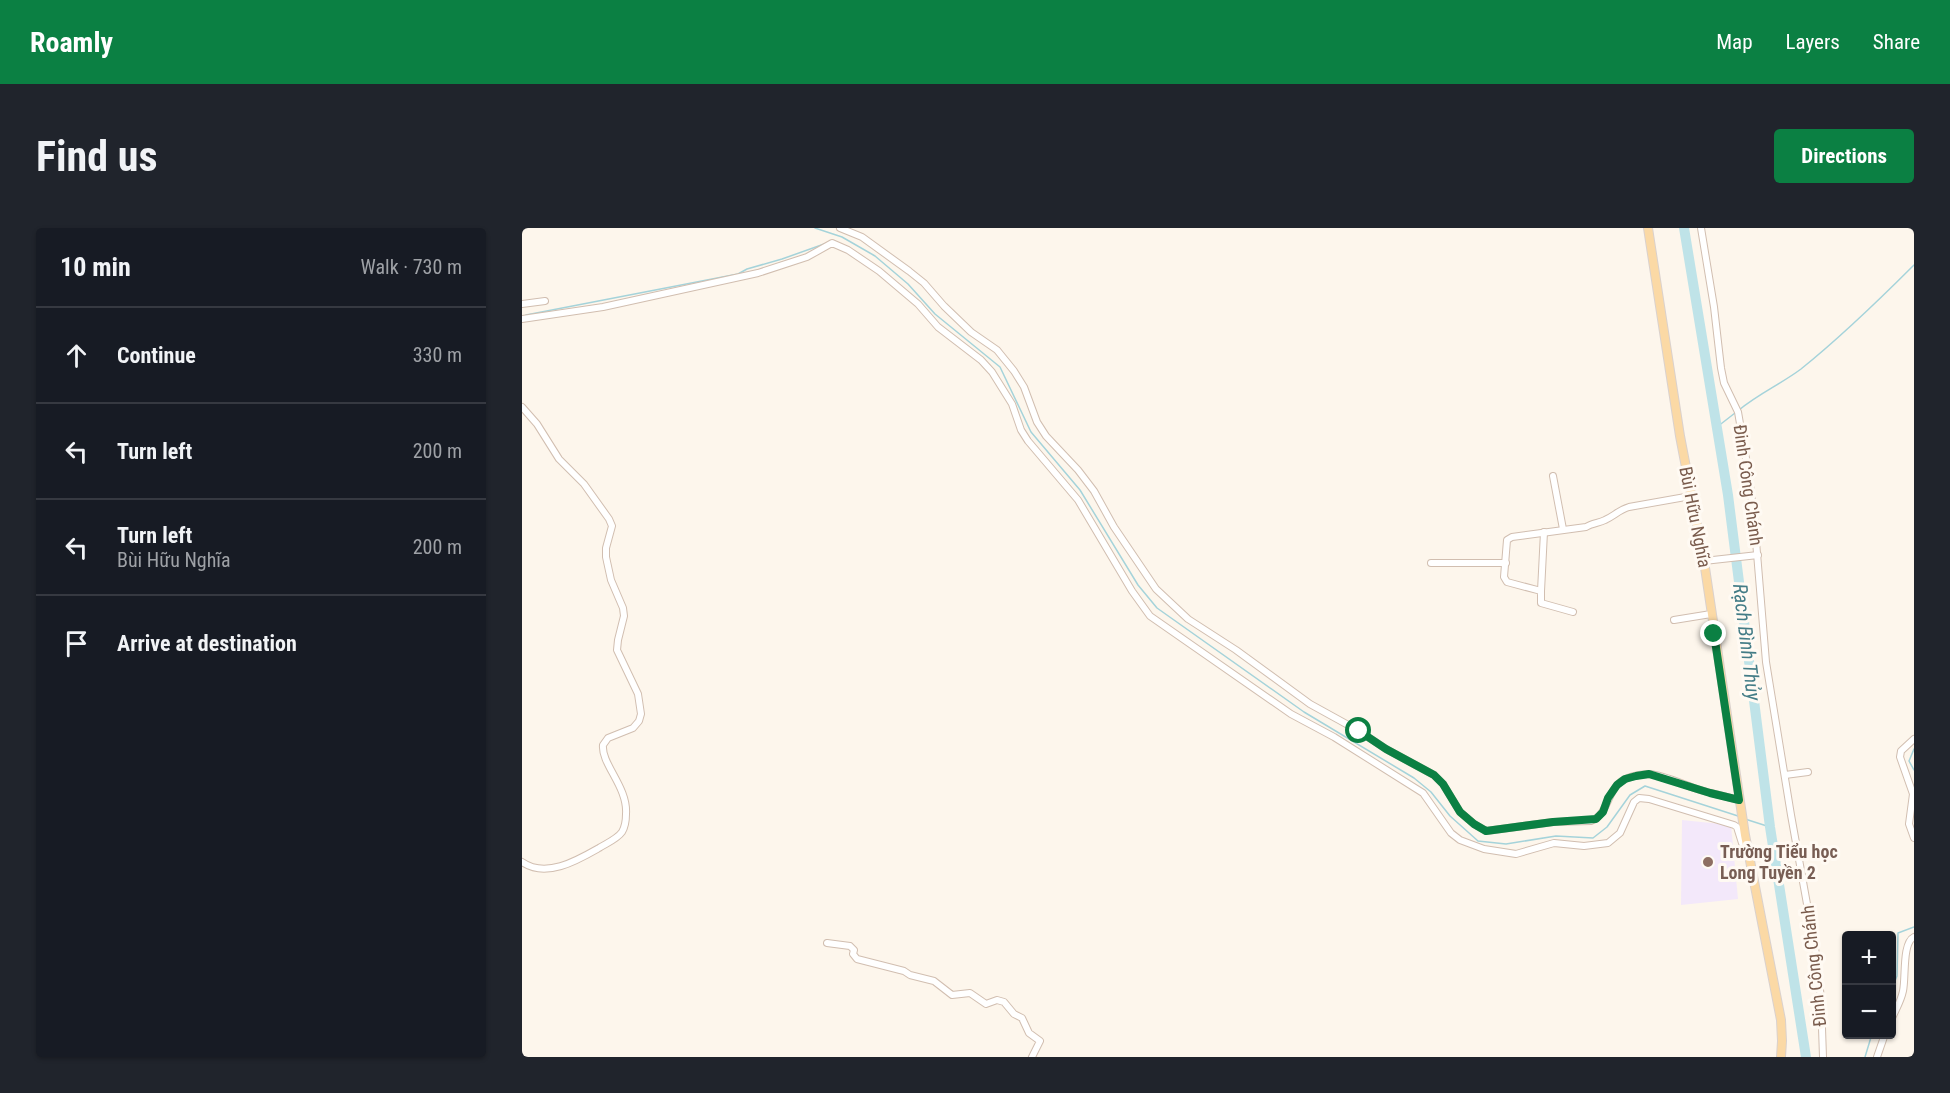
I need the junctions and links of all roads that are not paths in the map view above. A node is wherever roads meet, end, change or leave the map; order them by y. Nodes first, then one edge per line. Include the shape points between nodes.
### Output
1 (840, 228) edge
2 (1648, 228) edge
3 (1701, 228) edge
4 (545, 301) dead end
5 (522, 304) edge
6 (522, 319) edge
7 (522, 407) edge
8 (1553, 476) dead end
9 (1691, 496) junction
10 (1563, 529) junction
11 (1544, 532) junction
12 (1758, 555) junction
13 (1704, 561) junction
14 (1506, 562) junction
15 (1431, 563) dead end
16 (1541, 591) junction
17 (1573, 612) dead end
18 (1711, 614) junction
19 (1674, 620) dead end
20 (1914, 739) edge
21 (1808, 772) dead end
22 (1785, 775) junction
23 (1740, 803) junction
24 (1914, 838) edge
25 (1748, 851) junction
26 (522, 862) edge
27 (1914, 937) edge
28 (827, 943) dead end
29 (1896, 1009) edge
30 (1884, 1039) edge
31 (1032, 1057) edge
32 (1781, 1057) edge
33 (1823, 1057) edge
34 (1877, 1057) edge

1 - 23 street via 862,237 924,283 971,332 997,350 1019,379 1046,436 1094,491 1114,527 1166,600 1310,704 1434,775 1460,812 1474,824 1486,831 1567,820 1591,821 1603,812 1617,785 1625,779 1649,774
2 - 9 main road, Bùi Hữu Nghĩa
3 - 12 street, Đinh Công Chánh via 1721,368 1737,410 1748,470
4 - 5 street
6 - 25 street via 603,307 758,273 835,244 879,271 992,372 1028,441 1078,500 1150,616 1291,714 1423,793 1460,840 1510,854 1554,843 1603,845 1620,833 1639,798 1734,825
7 - 26 street via 559,459 584,484 612,526 606,556 624,616 617,650 638,694 641,710 633,728 608,738 603,745 626,802 626,819 620,834 563,866 535,868
8 - 10 street
9 - 10 street via 1629,507 1586,527
9 - 13 main road, Bùi Hữu Nghĩa
10 - 11 street
11 - 14 street via 1508,538
11 - 16 street
12 - 13 street
12 - 22 street, Đinh Công Chánh via 1766,662
13 - 18 main road, Bùi Hữu Nghĩa
14 - 15 street
14 - 16 street via 1507,582
16 - 17 street via 1541,603
18 - 19 street
18 - 23 main road, Bùi Hữu Nghĩa
20 - 24 street via 1900,757 1914,794 1909,824
21 - 22 street
22 - 33 street, Đinh Công Chánh via 1818,966
23 - 25 main road, Bùi Hữu Nghĩa
25 - 32 main road via 1781,1020
27 - 29 street via 1906,946 1903,994
28 - 31 street via 850,946 857,959 934,981 952,995 970,993 986,1004 1004,1002 1040,1041
30 - 34 street

